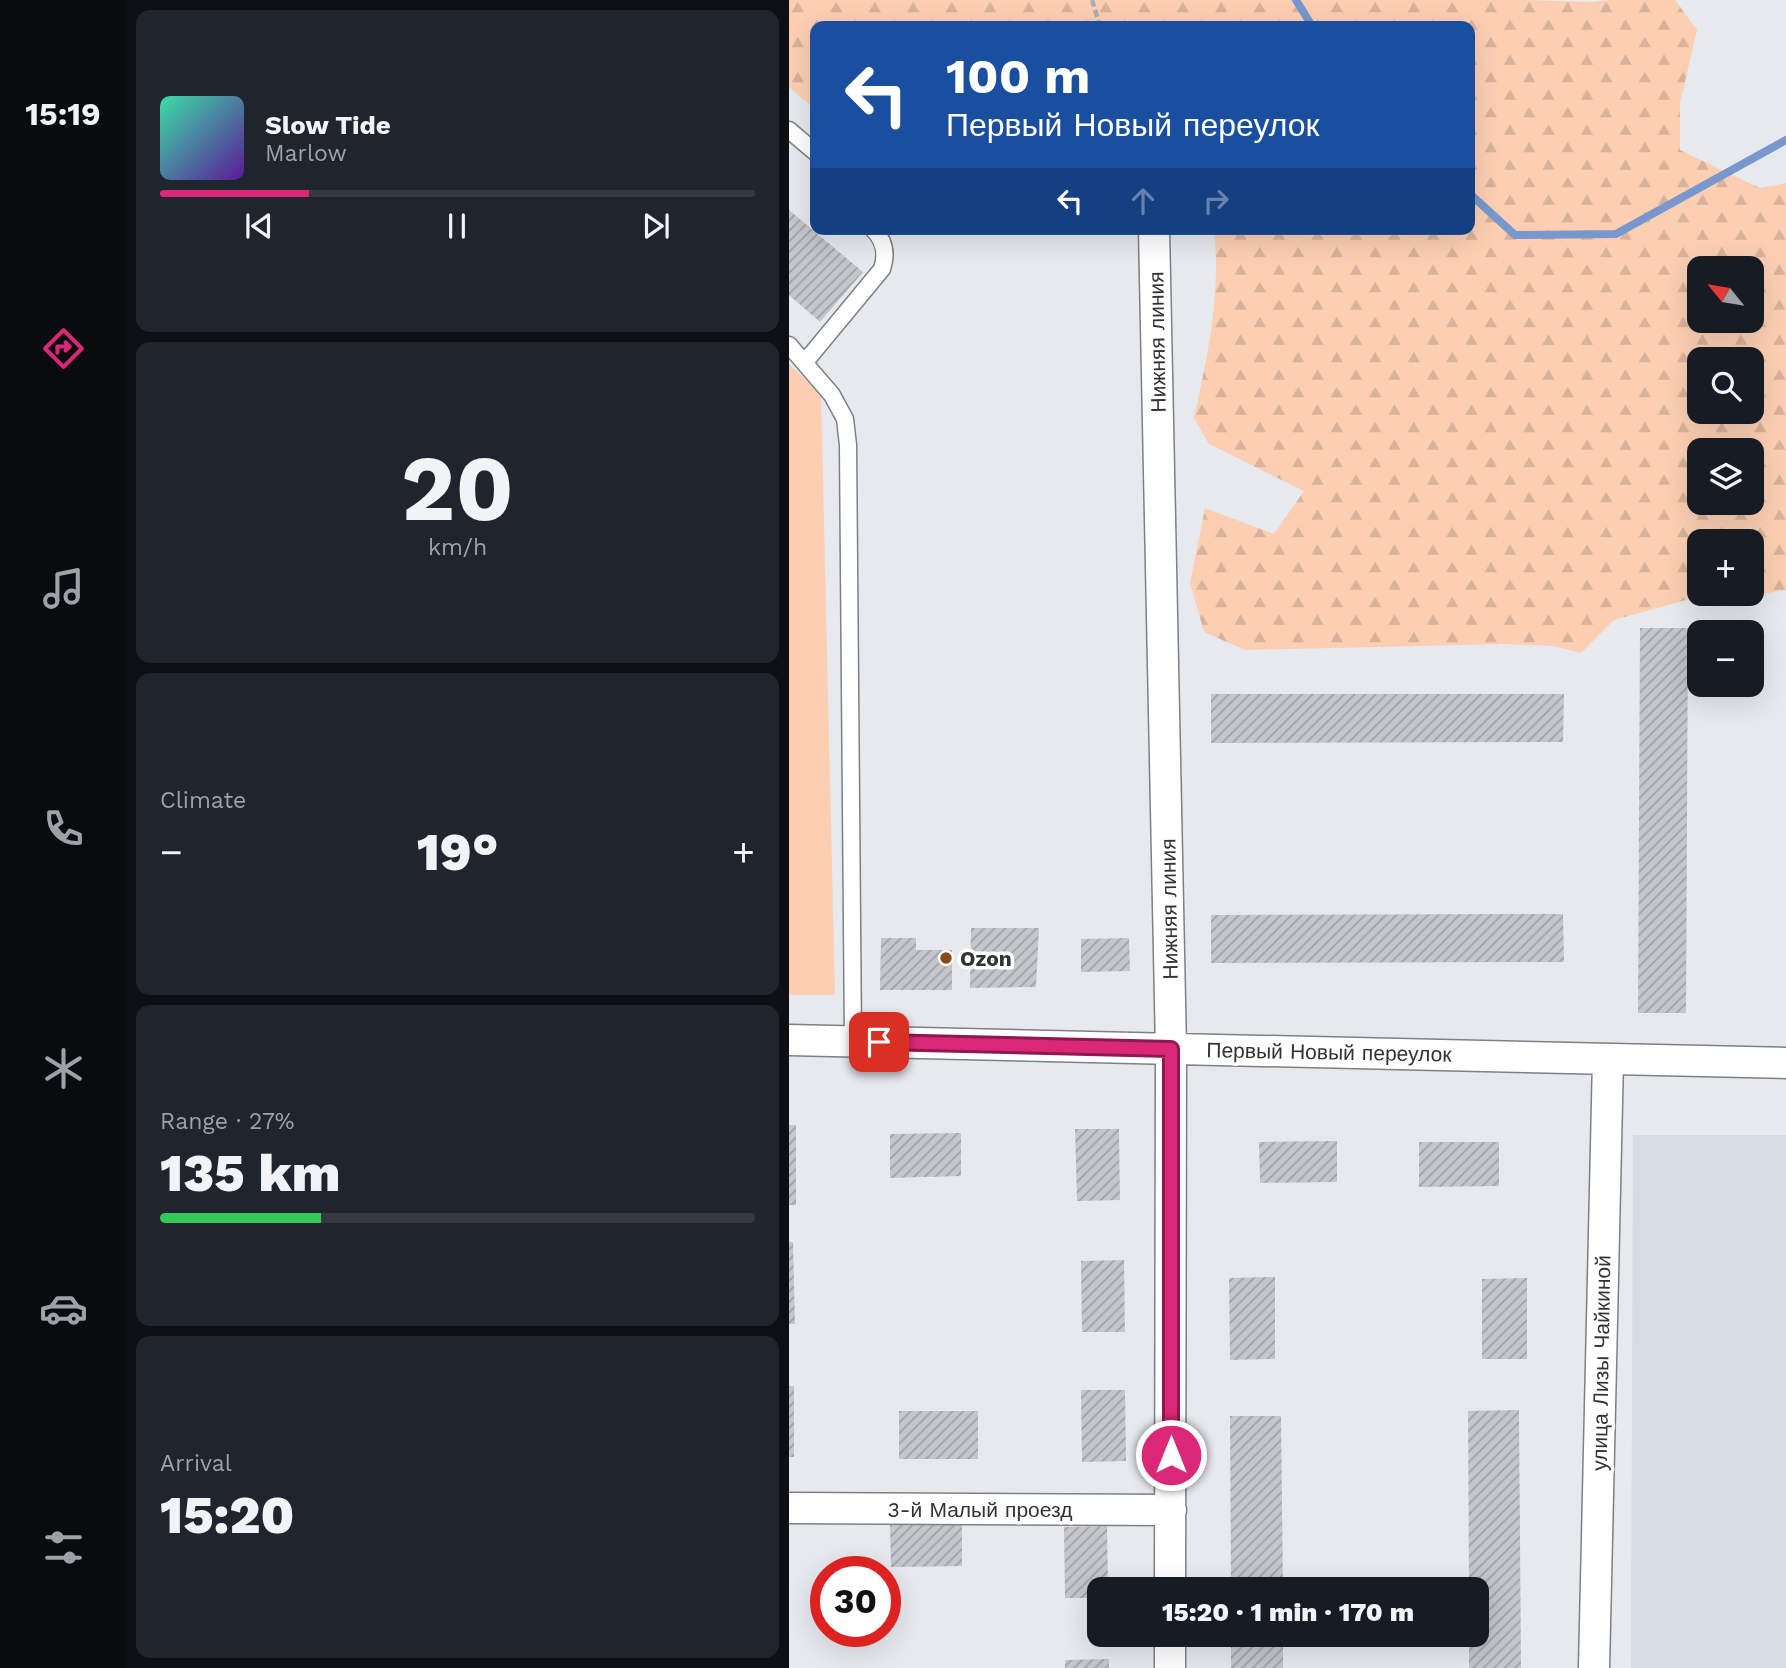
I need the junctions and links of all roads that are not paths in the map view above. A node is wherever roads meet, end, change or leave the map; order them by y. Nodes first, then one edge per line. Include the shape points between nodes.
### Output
1 (789, 130) edge
2 (810, 148) edge
3 (877, 235) edge
4 (1154, 235) edge
5 (789, 345) edge
6 (805, 362) junction
7 (789, 1040) edge
8 (853, 1041) junction
9 (1171, 1049) junction
10 (1608, 1059) junction
11 (1786, 1063) edge
12 (789, 1508) edge
13 (1171, 1510) junction
14 (1170, 1577) edge
15 (1170, 1647) edge
16 (1170, 1668) edge
17 (1595, 1668) edge

1 - 2 lane
3 - 6 lane via 885,252 882,270
4 - 9 street, Нижняя линия
5 - 6 lane
6 - 8 lane via 846,419 848,445
7 - 8 street, Первый Новый переулок
8 - 9 street, Первый Новый переулок
9 - 10 street, Первый Новый переулок
9 - 13 street, Нижняя линия
10 - 11 street, Первый Новый переулок
10 - 17 street, улица Лизы Чайкиной
12 - 13 street, 3-й Малый проезд
13 - 14 street, Нижняя линия
15 - 16 street

